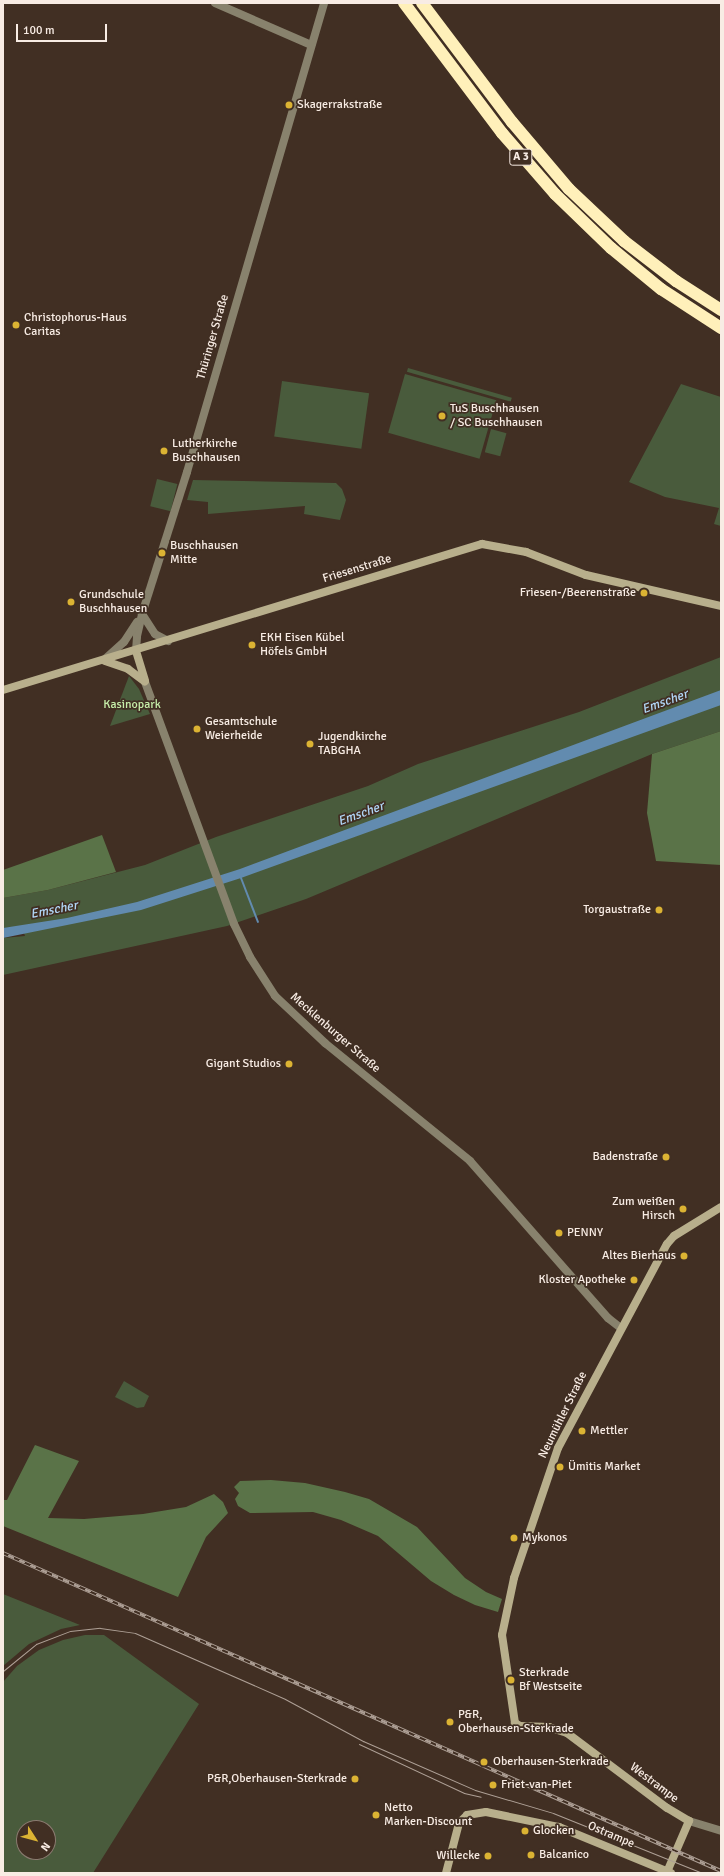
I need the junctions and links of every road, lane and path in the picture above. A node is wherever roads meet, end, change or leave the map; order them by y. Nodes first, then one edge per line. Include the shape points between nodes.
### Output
1 (215, 3) edge
2 (324, 3) edge
3 (404, 3) edge
4 (422, 3) edge
5 (311, 45) junction
6 (721, 310) edge
7 (721, 328) edge
8 (721, 606) edge
9 (142, 614) junction
10 (168, 641) junction
11 (136, 651) junction
12 (102, 661) junction
13 (145, 682) junction
14 (3, 690) edge
15 (721, 1207) edge
16 (621, 1328) junction
17 (518, 1725) joint
18 (687, 1825) junction
19 (721, 1832) edge
20 (669, 1870) edge
21 (446, 1873) edge

1 - 5 street
2 - 5 street, Thüringer Straße
3 - 7 highway, A 3 via 502,133 541,180 611,248 661,289
4 - 6 highway, A 3 via 540,158 595,214 664,272
5 - 9 street, Thüringer Straße via 189,464
8 - 10 main road, Friesenstraße via 586,574 526,552 482,544
9 - 10 street via 155,634
9 - 11 street, Thüringer Straße
9 - 12 street via 124,642
10 - 11 main road, Friesenstraße
11 - 12 main road, Friesenstraße
11 - 13 main road, Mecklenburger Straße
12 - 13 main road via 121,665
12 - 14 main road, Friesenstraße
13 - 16 street, Mecklenburger Straße via 226,904 250,957 284,1006 325,1043 470,1161 608,1318
15 - 16 main road, Neumühler Straße via 674,1236 667,1244
16 - 17 main road, Neumühler Straße via 558,1448 511,1590 502,1641 513,1720
17 - 18 main road, Westrampe via 554,1728 579,1741
18 - 19 street, Westrampe
18 - 20 main road
20 - 21 main road, Ostrampe via 546,1823 496,1813 470,1814 462,1818 456,1828

